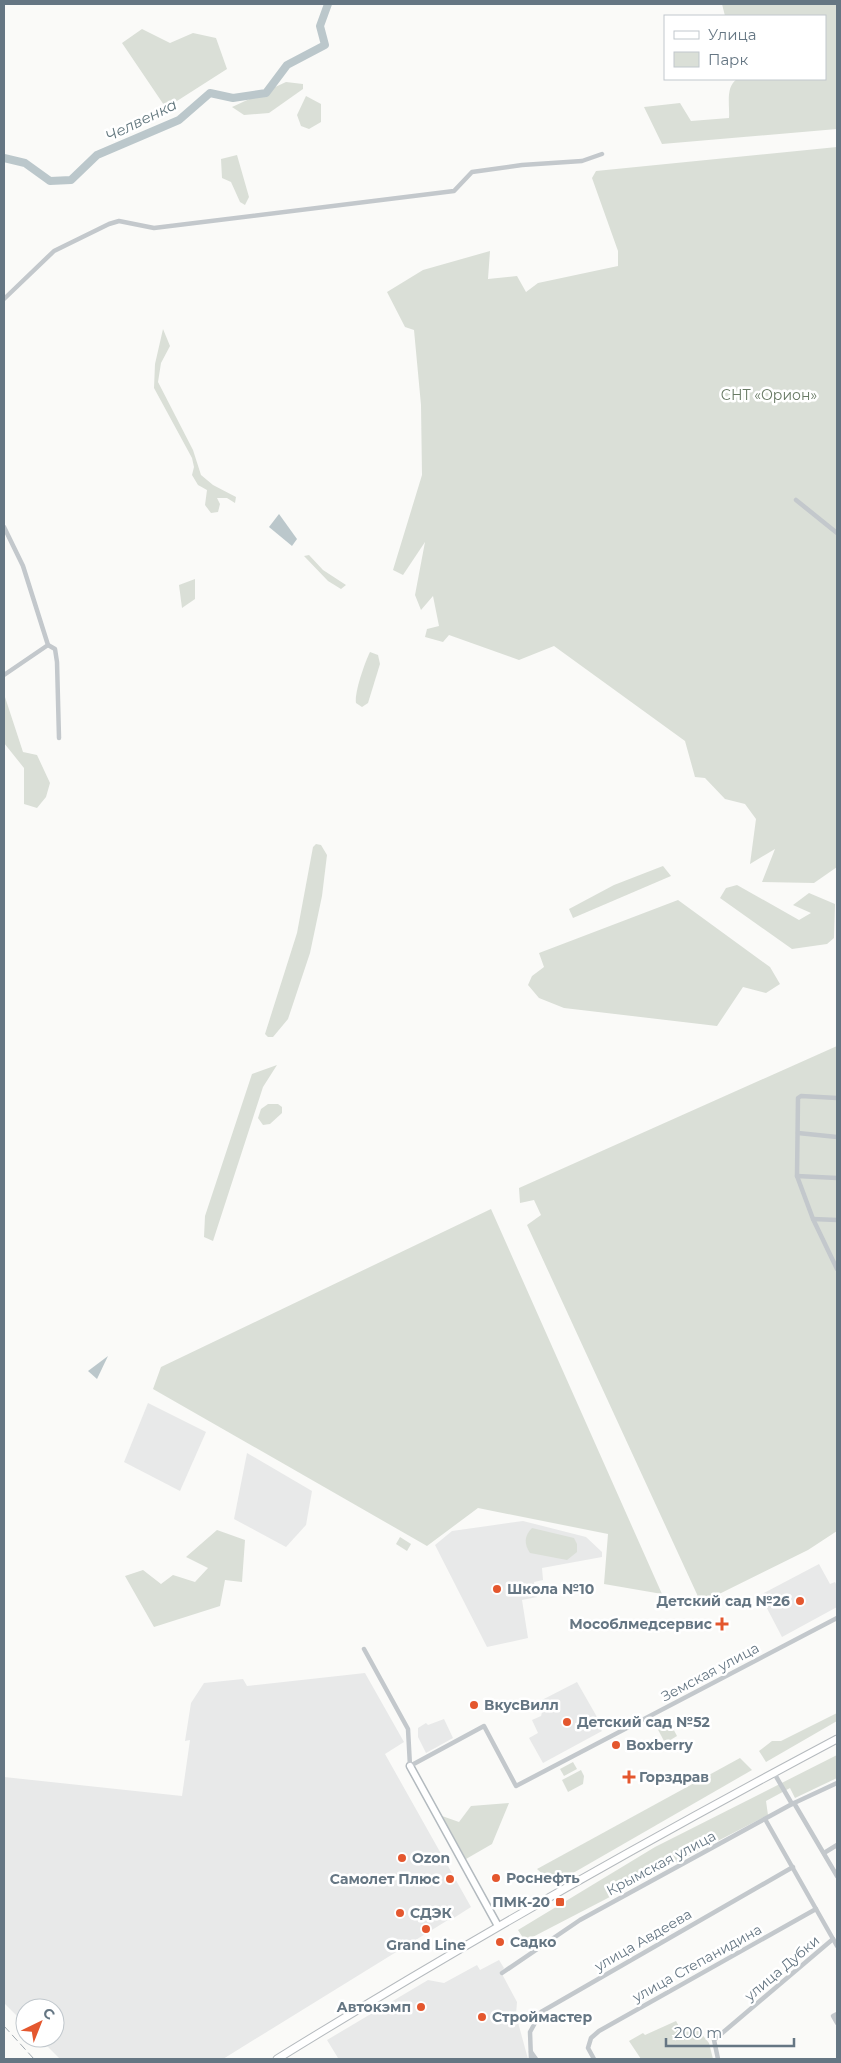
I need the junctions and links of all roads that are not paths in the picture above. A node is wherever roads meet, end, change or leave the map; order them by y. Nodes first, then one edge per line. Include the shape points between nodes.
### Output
1 (602, 154) dead end
2 (4, 299) edge
3 (796, 500) dead end
4 (4, 527) edge
5 (837, 533) edge
6 (48, 646) junction
7 (4, 675) edge
8 (59, 738) dead end
9 (837, 1098) edge
10 (798, 1133) junction
11 (837, 1137) edge
12 (797, 1176) junction
13 (837, 1178) edge
14 (813, 1219) junction
15 (837, 1220) edge
16 (837, 1269) edge
17 (837, 1618) edge
18 (364, 1649) dead end
19 (837, 1739) edge
20 (410, 1766) junction
21 (774, 1773) junction
22 (837, 1783) edge
23 (793, 1804) junction
24 (765, 1819) junction
25 (837, 1845) edge
26 (824, 1853) junction
27 (793, 1868) junction
28 (837, 1876) edge
29 (816, 1909) junction
30 (498, 1926) junction
31 (834, 1939) junction
32 (837, 1946) edge
33 (502, 1973) dead end
34 (837, 2014) edge
35 (837, 2023) edge
36 (530, 2050) junction
37 (277, 2059) edge
38 (531, 2059) edge
39 (536, 2059) edge
40 (594, 2059) edge
41 (718, 2059) edge

1 - 2 street via 582,161 472,172 454,191 154,228 119,221 54,251
3 - 5 street
4 - 6 street via 23,566
6 - 7 street
6 - 8 street via 54,649 57,662
9 - 10 street via 798,1098
10 - 11 street
10 - 12 street
12 - 13 street
12 - 14 street
14 - 15 street
14 - 16 street
17 - 20 street, Земская улица via 516,1786 484,1726
18 - 20 street via 408,1729
19 - 21 main road
20 - 30 street
21 - 23 street
21 - 30 main road
22 - 23 street, Крымская улица
23 - 24 street, Крымская улица
23 - 26 street
24 - 27 street
24 - 33 street, Крымская улица via 580,1920
25 - 26 street
26 - 28 street
27 - 29 street
27 - 36 street, улица Авдеева via 541,2012 530,2032
29 - 31 street
29 - 40 street, улица Степанидина via 599,2031 591,2038 588,2048
30 - 37 main road
31 - 32 street
31 - 41 street, улица Дубки via 714,2040
34 - 35 street via 833,2016
36 - 38 street, улица Авдеева
36 - 39 street

